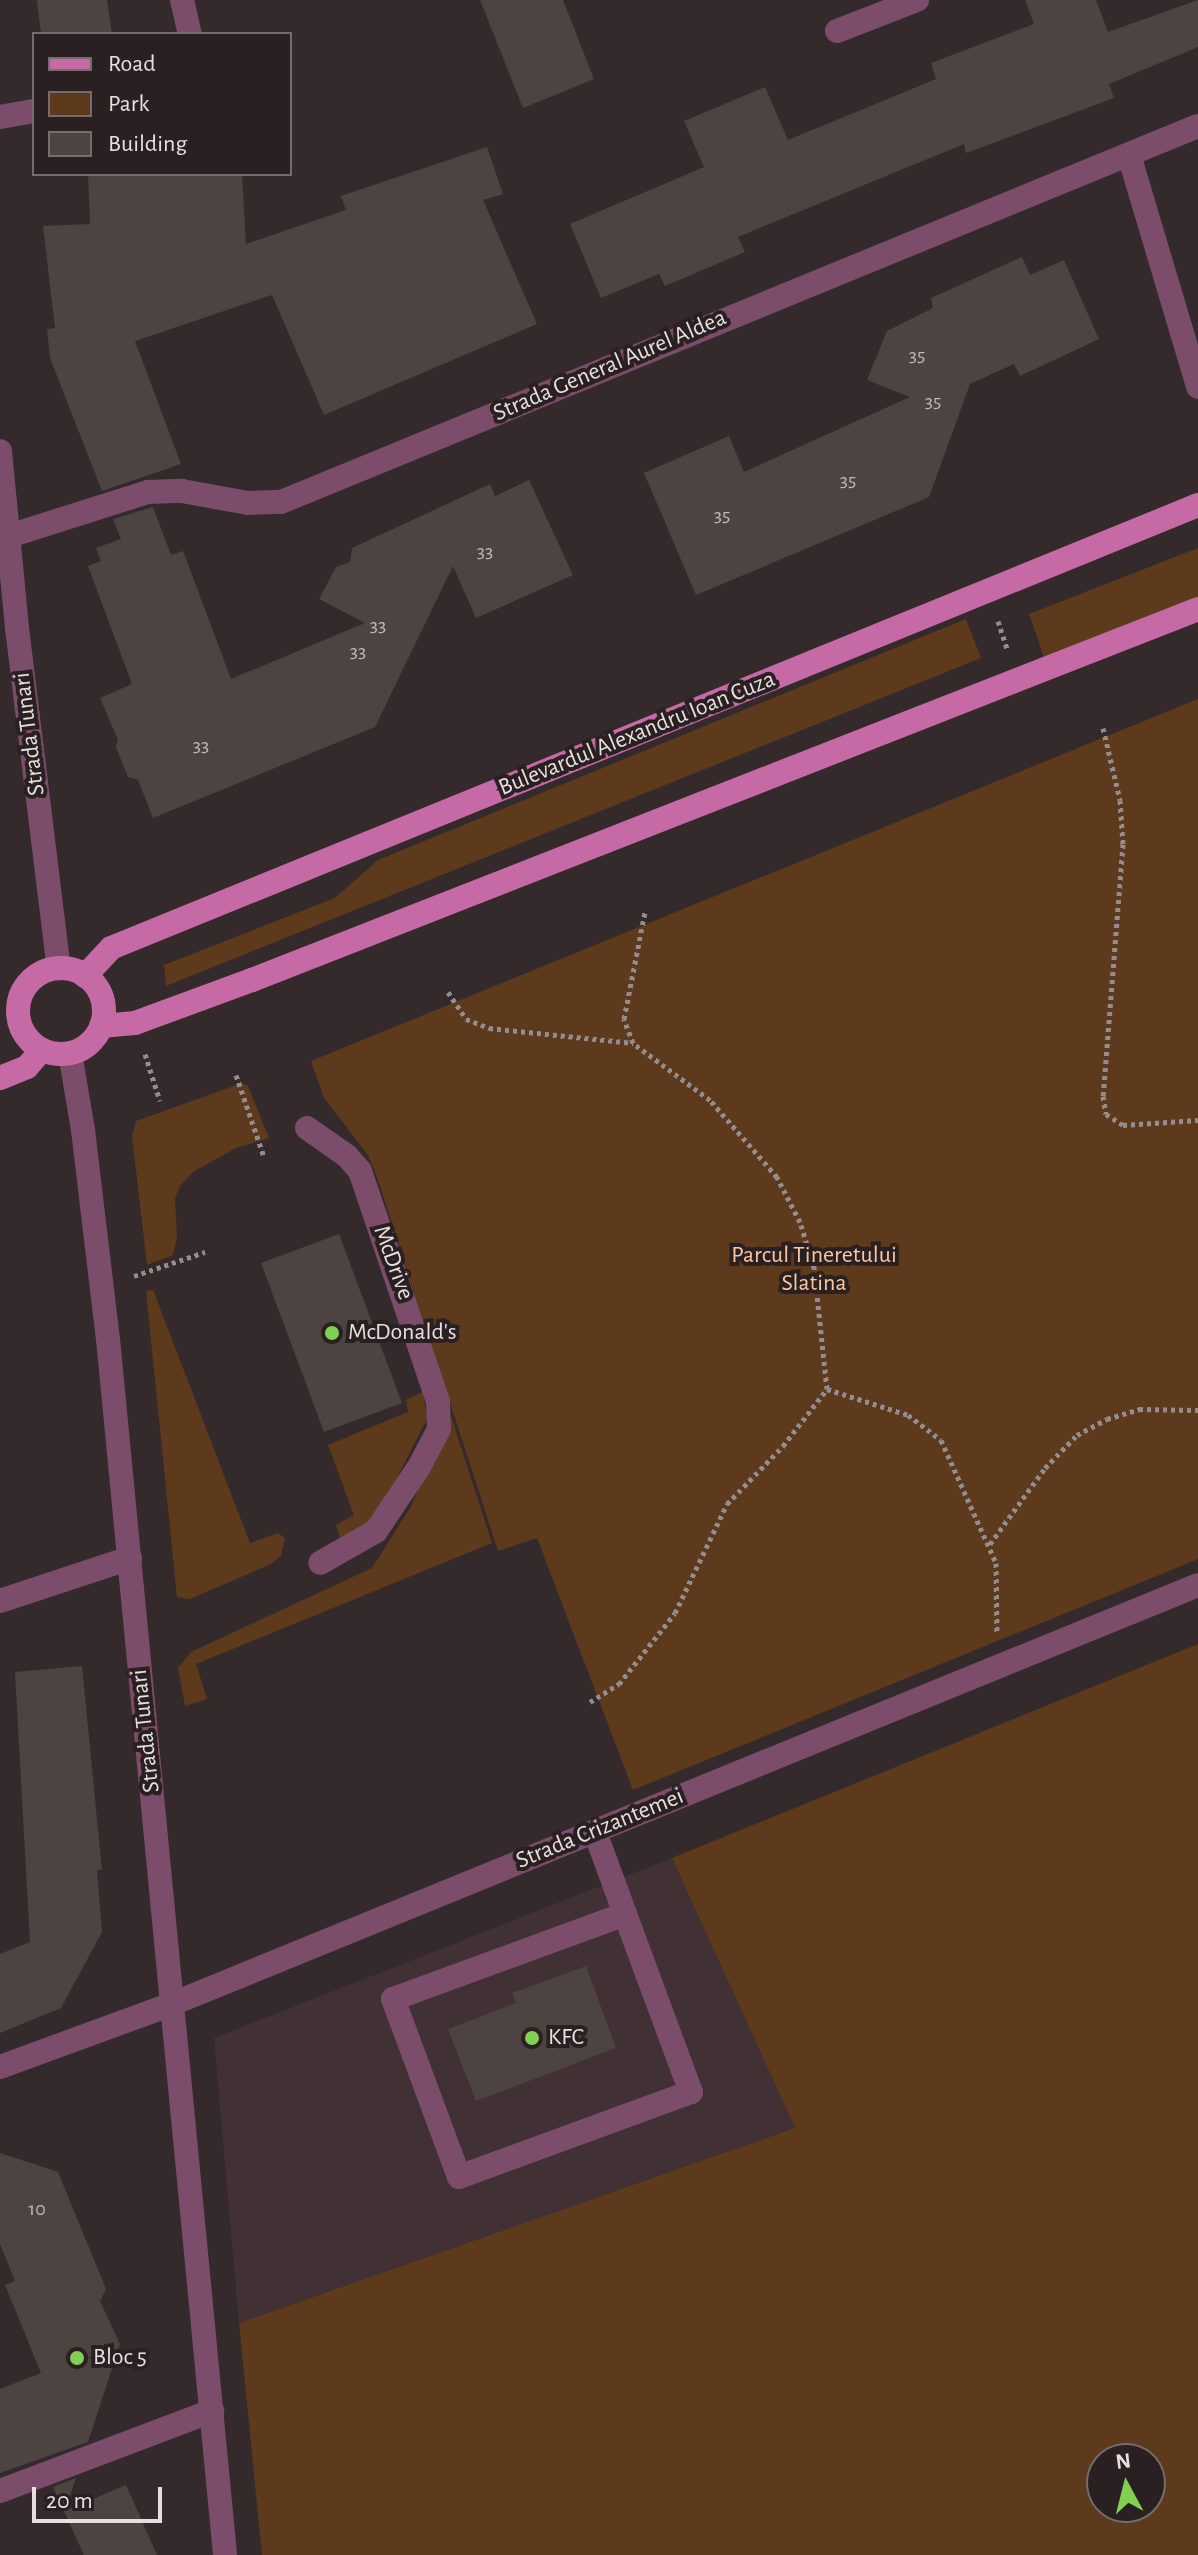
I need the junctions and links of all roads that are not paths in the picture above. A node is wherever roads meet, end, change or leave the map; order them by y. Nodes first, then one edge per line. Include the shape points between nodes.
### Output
1 (182, 0) edge
2 (917, 0) edge
3 (837, 31) dead end
4 (190, 32) edge
5 (32, 111) edge
6 (0, 117) edge
7 (1198, 126) edge
8 (1129, 155) junction
9 (1198, 387) edge
10 (0, 451) edge
11 (1198, 505) edge
12 (9, 536) junction
13 (1198, 609) edge
14 (59, 968) junction
15 (85, 976) junction
16 (10, 998) edge
17 (101, 1026) junction
18 (42, 1050) junction
19 (70, 1053) junction
20 (0, 1078) edge
21 (307, 1128) dead end
22 (130, 1558) junction
23 (320, 1563) dead end
24 (1198, 1585) edge
25 (0, 1601) edge
26 (595, 1832) junction
27 (625, 1914) junction
28 (172, 2004) junction
29 (0, 2067) edge
30 (212, 2411) junction
31 (0, 2491) edge
32 (225, 2555) edge

1 - 4 street
2 - 3 street
5 - 6 street
7 - 8 street, Strada General Aurel Aldea
8 - 9 street
8 - 12 street, Strada General Aurel Aldea via 281,502 148,492
10 - 12 street, Strada Tunari
11 - 15 main road, Bulevardul Alexandru Ioan Cuza via 111,948
12 - 14 street, Strada Tunari
13 - 17 main road via 135,1023
14 - 15 main road
14 - 16 main road via 41,973
15 - 17 main road via 100,992
16 - 18 main road via 26,1037
17 - 19 main road via 90,1043
18 - 19 main road
18 - 20 main road via 27,1067
19 - 22 street, Strada Tunari via 102,1287
21 - 23 street, McDrive via 360,1171 433,1383 439,1429 376,1531
22 - 25 street
22 - 28 street, Strada Tunari
24 - 26 street, Strada Crizantemei
26 - 27 street
26 - 28 street, Strada Crizantemei
27 - 27 street via 393,1999 459,2177 691,2092
28 - 29 street, Strada Crizantemei
28 - 30 street, Strada Tunari
30 - 31 street
30 - 32 street, Strada Tunari

